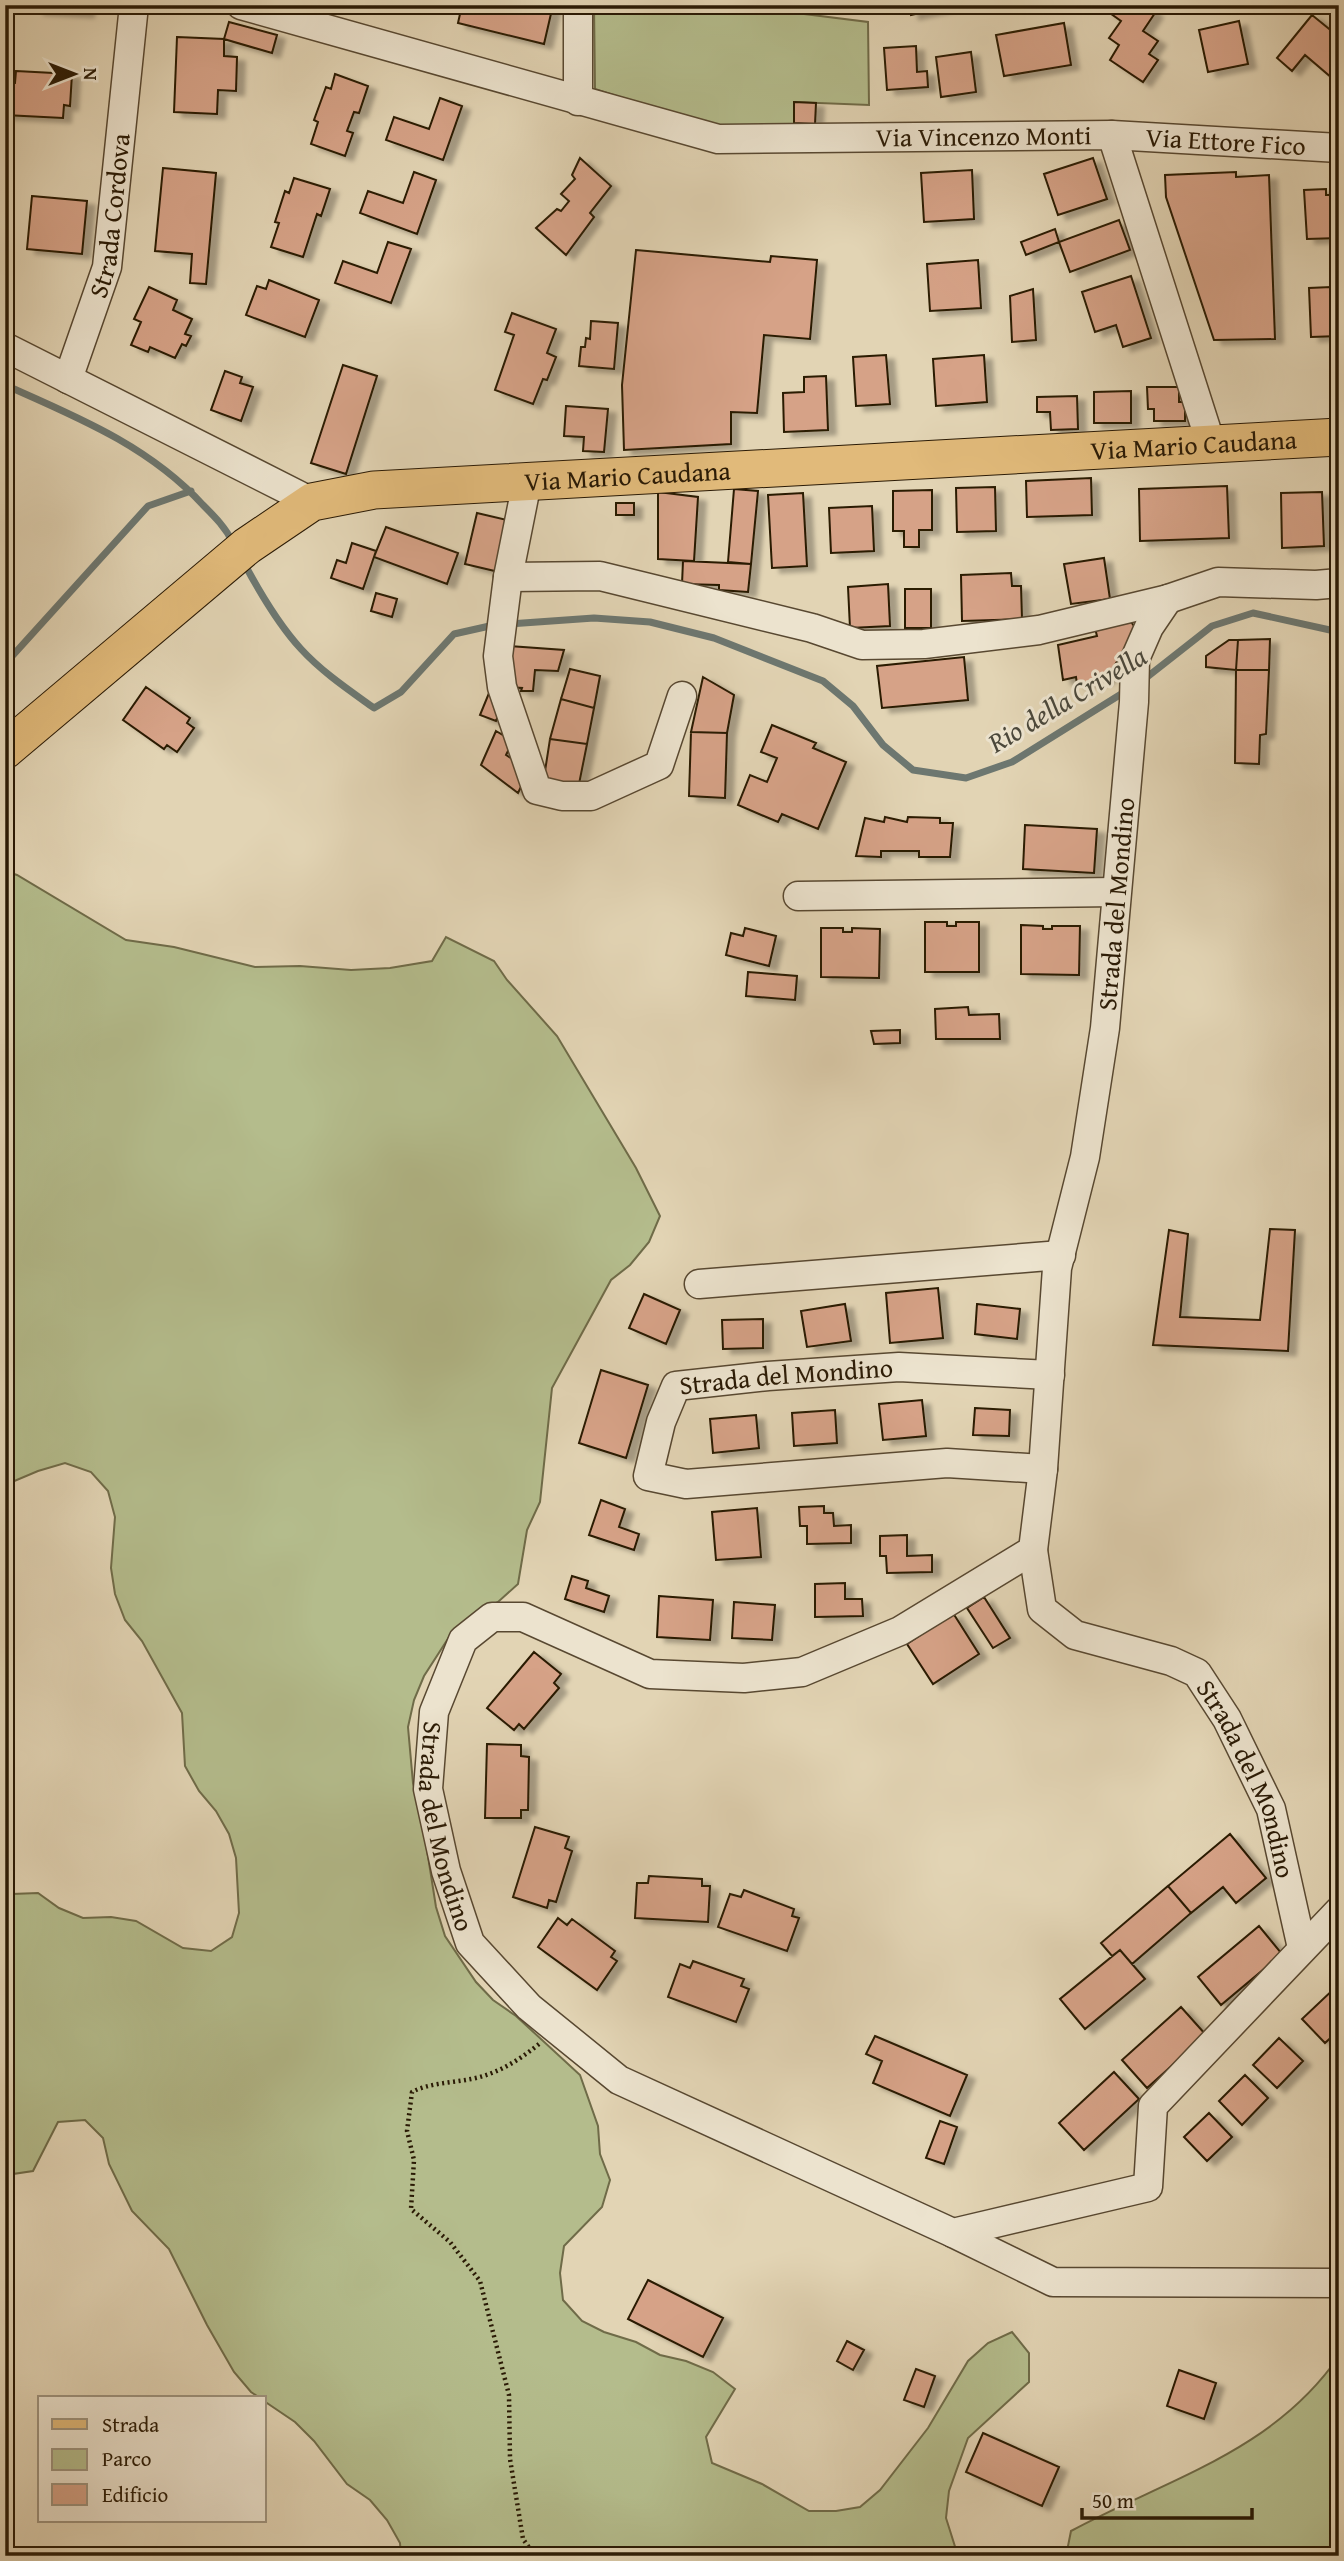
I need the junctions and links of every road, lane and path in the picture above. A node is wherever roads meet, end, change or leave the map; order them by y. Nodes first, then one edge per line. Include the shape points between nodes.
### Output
1 (134, 5) edge
2 (241, 5) edge
3 (578, 5) edge
4 (578, 101) junction
5 (1112, 135) junction
6 (1339, 148) edge
7 (5, 348) edge
8 (68, 379) junction
9 (1339, 437) edge
10 (1211, 444) junction
11 (527, 482) junction
12 (312, 502) junction
13 (508, 577) junction
14 (1339, 583) edge
15 (1168, 599) junction
16 (682, 696) dead end
17 (5, 750) edge
18 (1116, 892) junction
19 (798, 896) dead end
20 (1061, 1255) junction
21 (699, 1284) dead end
22 (1050, 1375) junction
23 (1043, 1469) junction
24 (1033, 1550) junction
25 (1339, 1911) edge
26 (1302, 1948) junction
27 (554, 2028) junction
28 (953, 2233) junction
29 (1339, 2283) edge
30 (535, 2556) edge

1 - 8 street, Strada Cordova via 107,267
2 - 4 street, Via Vincenzo Monti
3 - 4 street
4 - 5 street, Via Vincenzo Monti via 718,139
5 - 6 street, Via Ettore Fico
5 - 10 street, Via Vincenzo Monti
7 - 8 street
8 - 12 street
9 - 10 main road, Via Mario Caudana
10 - 11 main road, Via Mario Caudana
11 - 12 main road, Via Mario Caudana via 374,491
11 - 13 street
12 - 17 main road, Via Mario Caudana via 237,555
13 - 15 street via 600,576 812,628 862,645 923,644 1039,630
13 - 16 street via 498,656 502,687 537,790 591,796 659,765
14 - 15 street via 1218,582
15 - 18 street, Strada del Mondino via 1135,659
18 - 19 street
18 - 20 street, Strada del Mondino via 1105,1028 1084,1157
20 - 21 street
20 - 22 street, Strada del Mondino
22 - 23 street, Strada del Mondino
22 - 23 street, Strada del Mondino via 899,1367 676,1386 661,1422 648,1476 686,1485 947,1463
23 - 24 street, Strada del Mondino
24 - 26 street, Strada del Mondino via 1042,1609 1075,1635 1171,1661 1197,1673 1227,1719 1271,1809
24 - 27 street, Strada del Mondino via 900,1631 802,1672 744,1678 650,1674 523,1617 492,1617 463,1640 434,1712 428,1789 446,1871 470,1943 528,2007
25 - 26 street
26 - 28 street via 1153,2106 1148,2188
27 - 28 street, Strada del Mondino via 619,2080
27 - 30 path via 512,2065 474,2079 412,2092 407,2131 414,2160 411,2209 450,2242 480,2281 509,2395 510,2459 523,2539
28 - 29 street, Strada del Mondino via 1053,2282

